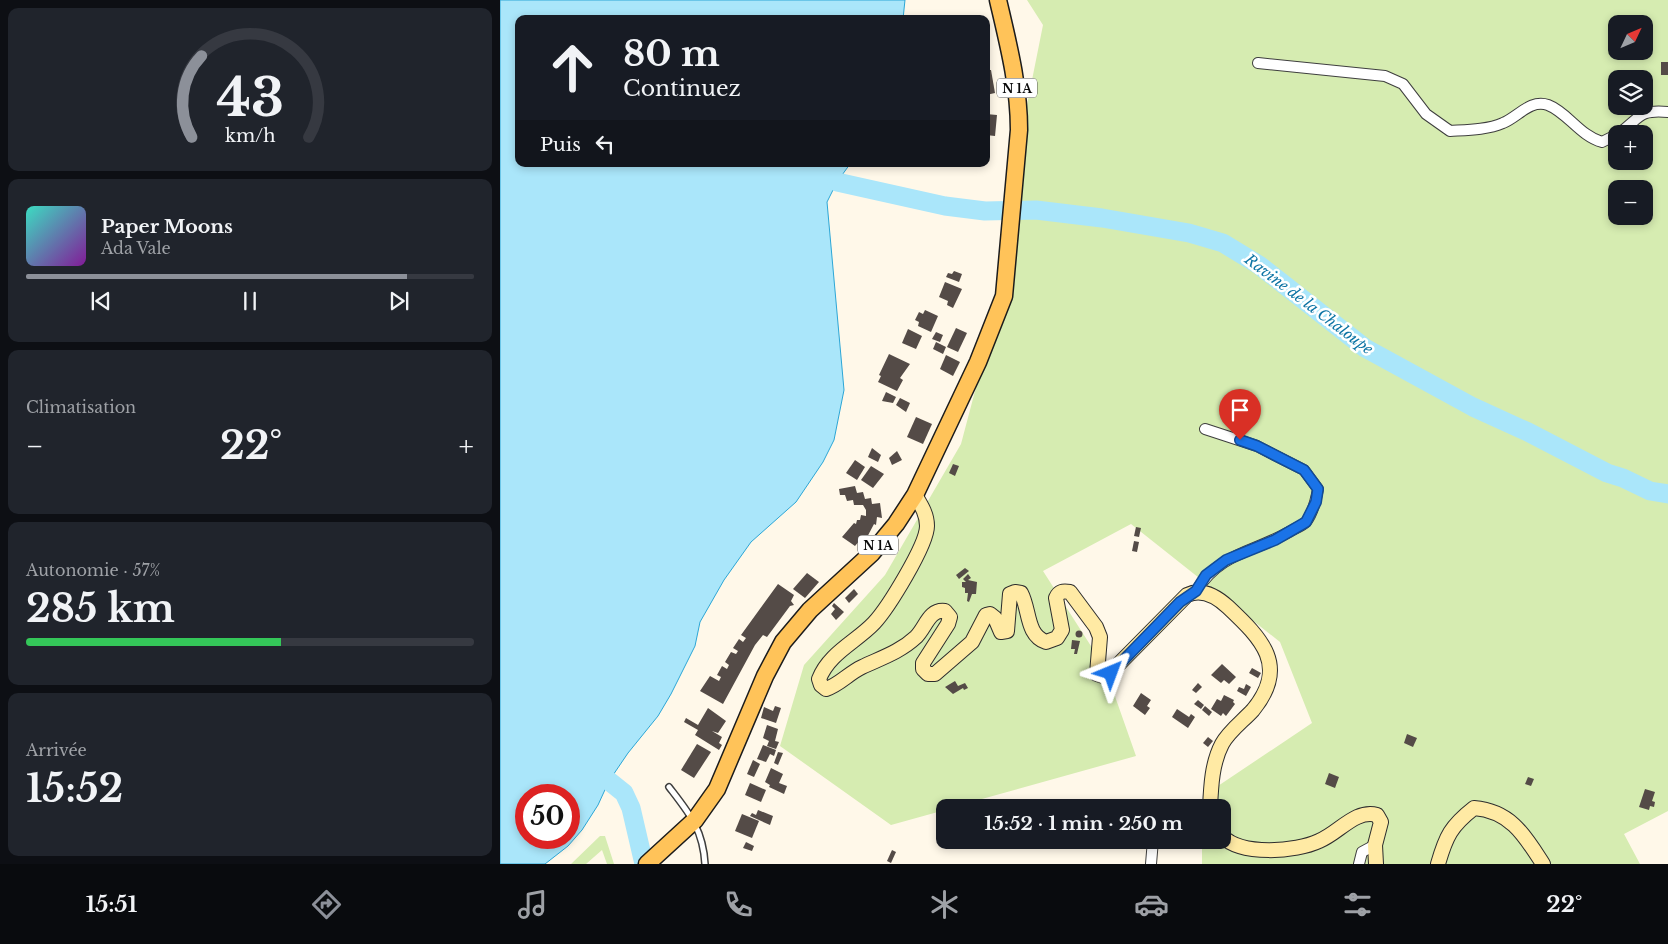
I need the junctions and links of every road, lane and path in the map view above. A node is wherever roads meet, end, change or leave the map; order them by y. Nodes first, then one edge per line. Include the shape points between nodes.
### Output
1 (998, 0) edge
2 (1258, 63) dead end
3 (1668, 112) edge
4 (1626, 125) edge
5 (1608, 139) edge
6 (1205, 429) dead end
7 (915, 494) junction
8 (1196, 591) junction
9 (669, 787) dead end
10 (1211, 799) edge
11 (692, 823) junction
12 (1231, 843) edge
13 (1375, 844) junction
14 (1153, 849) edge
15 (647, 864) edge
16 (705, 864) edge
17 (1152, 864) edge
18 (1359, 864) edge
19 (1376, 864) edge
20 (1438, 864) edge
21 (1543, 864) edge

1 - 7 main road, N 1A via 1019,102 1020,130 1004,296 948,428
2 - 5 street via 1386,76 1403,84 1426,114 1450,131 1503,123 1537,104 1548,106 1592,139 1602,142
3 - 4 street via 1652,111 1636,116
6 - 8 street via 1257,446 1304,470 1318,489 1316,502 1306,522 1275,540 1226,560 1206,575
7 - 8 main road via 925,511 925,540 884,612 822,672 819,680 826,689 907,645 939,610 950,617 923,669 928,674 935,674 972,642 986,615 995,618 1000,632 1007,631 1008,602 1010,594 1015,592 1021,593 1024,599 1032,631 1038,639 1046,642 1057,638 1062,630 1056,598 1063,591 1070,592 1096,627 1100,637 1097,674 1106,678 1187,595
7 - 11 main road, N 1A via 872,553 810,610 782,642 726,772
8 - 10 main road via 1208,594 1226,606 1267,651 1271,669 1264,696 1223,743 1215,760
9 - 11 lane
11 - 15 main road, N 1A
11 - 16 lane via 702,843
12 - 13 main road via 1243,848 1271,850 1301,846 1334,834 1368,812 1377,815 1381,822
13 - 18 street via 1362,852
13 - 19 main road
14 - 17 street
20 - 21 main road via 1447,835 1459,819 1474,808 1488,809 1508,818 1522,832

